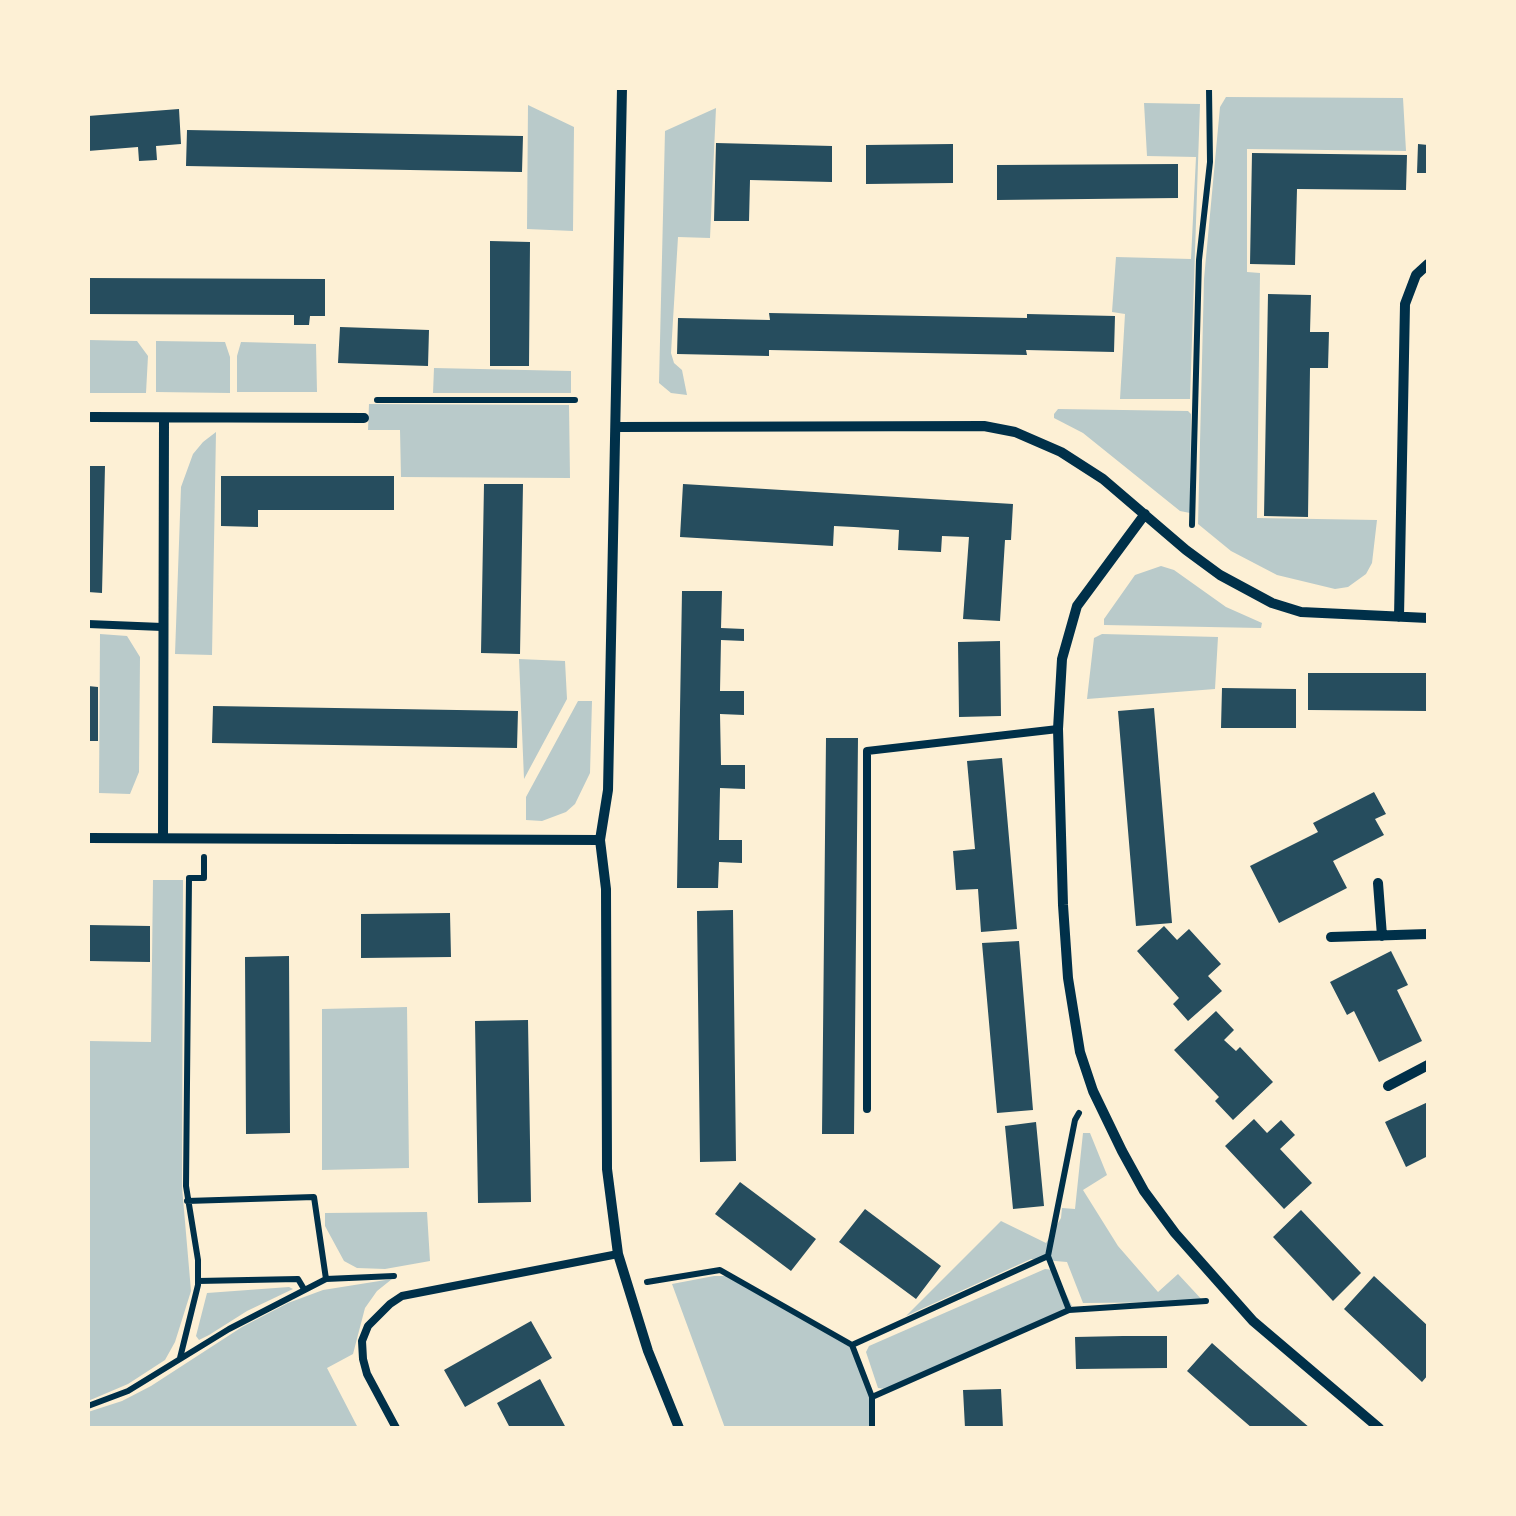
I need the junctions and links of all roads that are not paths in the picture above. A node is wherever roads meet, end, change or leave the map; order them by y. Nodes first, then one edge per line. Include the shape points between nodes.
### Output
1 (622, 88) edge
2 (1428, 264) edge
3 (91, 417) dead end
4 (164, 418) junction
5 (364, 418) road end
6 (617, 426) junction
7 (1146, 514) junction
8 (1399, 617) junction
9 (1428, 618) edge
10 (88, 624) edge
11 (162, 627) junction
12 (1058, 730) junction
13 (88, 838) edge
14 (163, 838) junction
15 (600, 840) junction
16 (1378, 883) dead end
17 (1428, 934) edge
18 (1382, 936) junction
19 (1331, 937) dead end
20 (1428, 1065) edge
21 (1388, 1086) dead end
22 (867, 1109) dead end
23 (618, 1254) junction
24 (396, 1428) edge
25 (679, 1428) edge
26 (1379, 1428) edge

1 - 6 street
2 - 8 street via 1405,304
3 - 4 street
4 - 5 street
4 - 11 street
6 - 7 street via 984,426 1061,452
6 - 15 street via 608,790
7 - 8 street via 1246,590 1301,612
7 - 12 street via 1077,606 1062,659
8 - 9 street
10 - 11 lane
11 - 14 street
12 - 22 lane via 867,751
12 - 26 street via 1068,978 1093,1090 1144,1190 1230,1299
13 - 14 street
14 - 15 street
15 - 23 street via 607,1169
16 - 18 street
17 - 18 street
18 - 19 street
20 - 21 street
23 - 24 lane via 402,1296 381,1310 362,1341 367,1374
23 - 25 street

